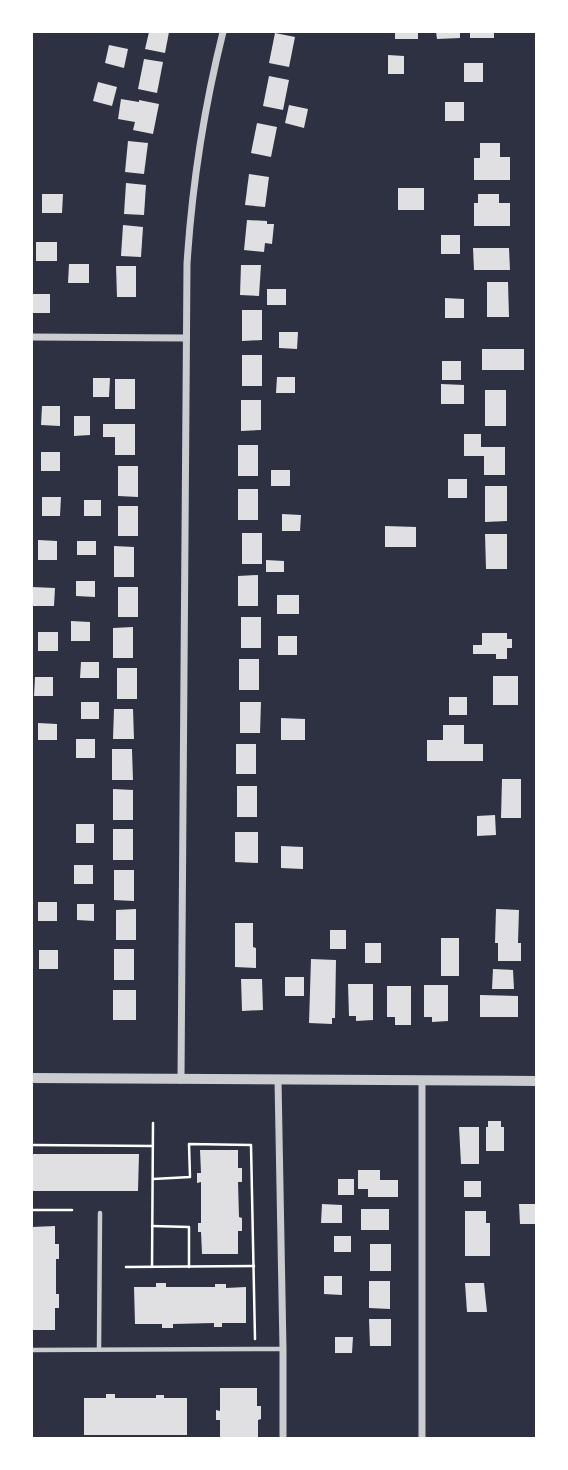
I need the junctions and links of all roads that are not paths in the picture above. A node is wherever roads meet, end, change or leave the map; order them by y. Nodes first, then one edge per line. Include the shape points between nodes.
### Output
1 (223, 32) edge
2 (32, 337) edge
3 (186, 338) junction
4 (32, 1078) edge
5 (181, 1080) junction
6 (278, 1080) junction
7 (422, 1081) junction
8 (537, 1081) edge
9 (100, 1213) dead end
10 (99, 1349) junction
11 (283, 1349) junction
12 (32, 1350) edge
13 (283, 1438) edge
14 (422, 1438) edge

1 - 3 street via 195,174
2 - 3 street
3 - 5 street
4 - 5 street
5 - 6 street
6 - 7 street
6 - 11 street
7 - 8 street
7 - 14 street
9 - 10 lane
10 - 11 lane
10 - 12 lane
11 - 13 street

